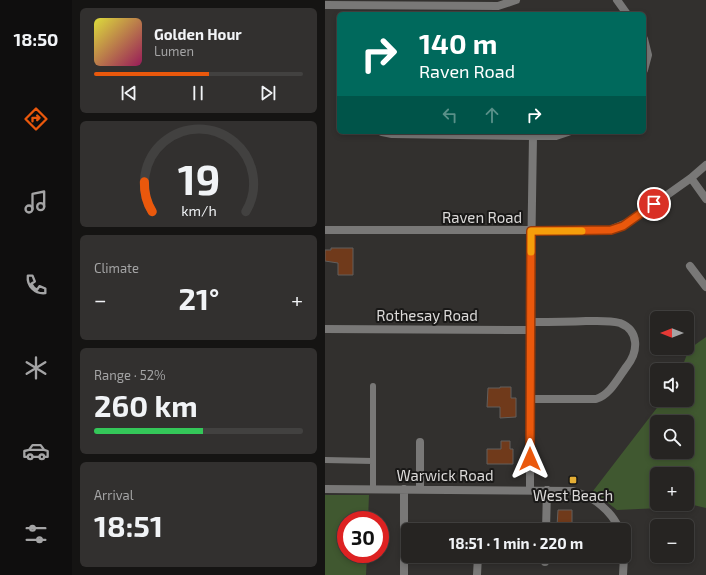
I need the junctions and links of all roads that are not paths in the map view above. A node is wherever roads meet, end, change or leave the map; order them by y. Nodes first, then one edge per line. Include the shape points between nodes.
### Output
1 (516, 0) edge
2 (617, 0) edge
3 (372, 2) edge
4 (325, 5) edge
5 (626, 12) edge
6 (646, 47) edge
7 (646, 62) edge
8 (392, 134) edge
9 (456, 134) edge
10 (562, 134) edge
11 (533, 136) junction
12 (706, 166) edge
13 (691, 178) junction
14 (706, 198) edge
15 (325, 222) edge
16 (329, 230) edge
17 (531, 231) junction
18 (690, 266) dead end
19 (706, 287) edge
20 (530, 326) junction
21 (325, 329) edge
22 (373, 386) dead end
23 (530, 399) junction
24 (420, 442) dead end
25 (325, 460) edge
26 (373, 461) junction
27 (325, 489) edge
28 (373, 489) junction
29 (404, 489) junction
30 (420, 489) junction
31 (530, 490) junction
32 (547, 490) junction
33 (546, 523) edge
34 (615, 523) edge
35 (478, 563) edge
36 (624, 563) edge
37 (404, 575) edge
38 (477, 575) edge
39 (623, 575) edge

1 - 3 street via 498,6
2 - 5 street
3 - 4 street
6 - 7 street
8 - 9 street
9 - 11 street
10 - 11 street
11 - 17 street
12 - 13 street, Raven Road
13 - 14 street
13 - 17 street, Raven Road via 617,228 604,231
15 - 16 street, Raven Road
16 - 17 street, Raven Road
17 - 20 street
18 - 19 street
20 - 21 street, Rothesay Road
20 - 23 street
20 - 23 street, Rothesay Road via 605,321 619,323 631,332 636,344 632,360 602,397
22 - 26 lane
23 - 31 street
24 - 30 street
25 - 26 lane
26 - 28 lane
27 - 28 street, Warwick Road
28 - 29 street, Warwick Road
29 - 30 street, Warwick Road
29 - 37 street
30 - 31 street, Warwick Road
31 - 32 street, Warwick Road
32 - 33 street
32 - 34 street, Warwick Road via 573,491 590,497 608,511
35 - 38 street
36 - 39 street

